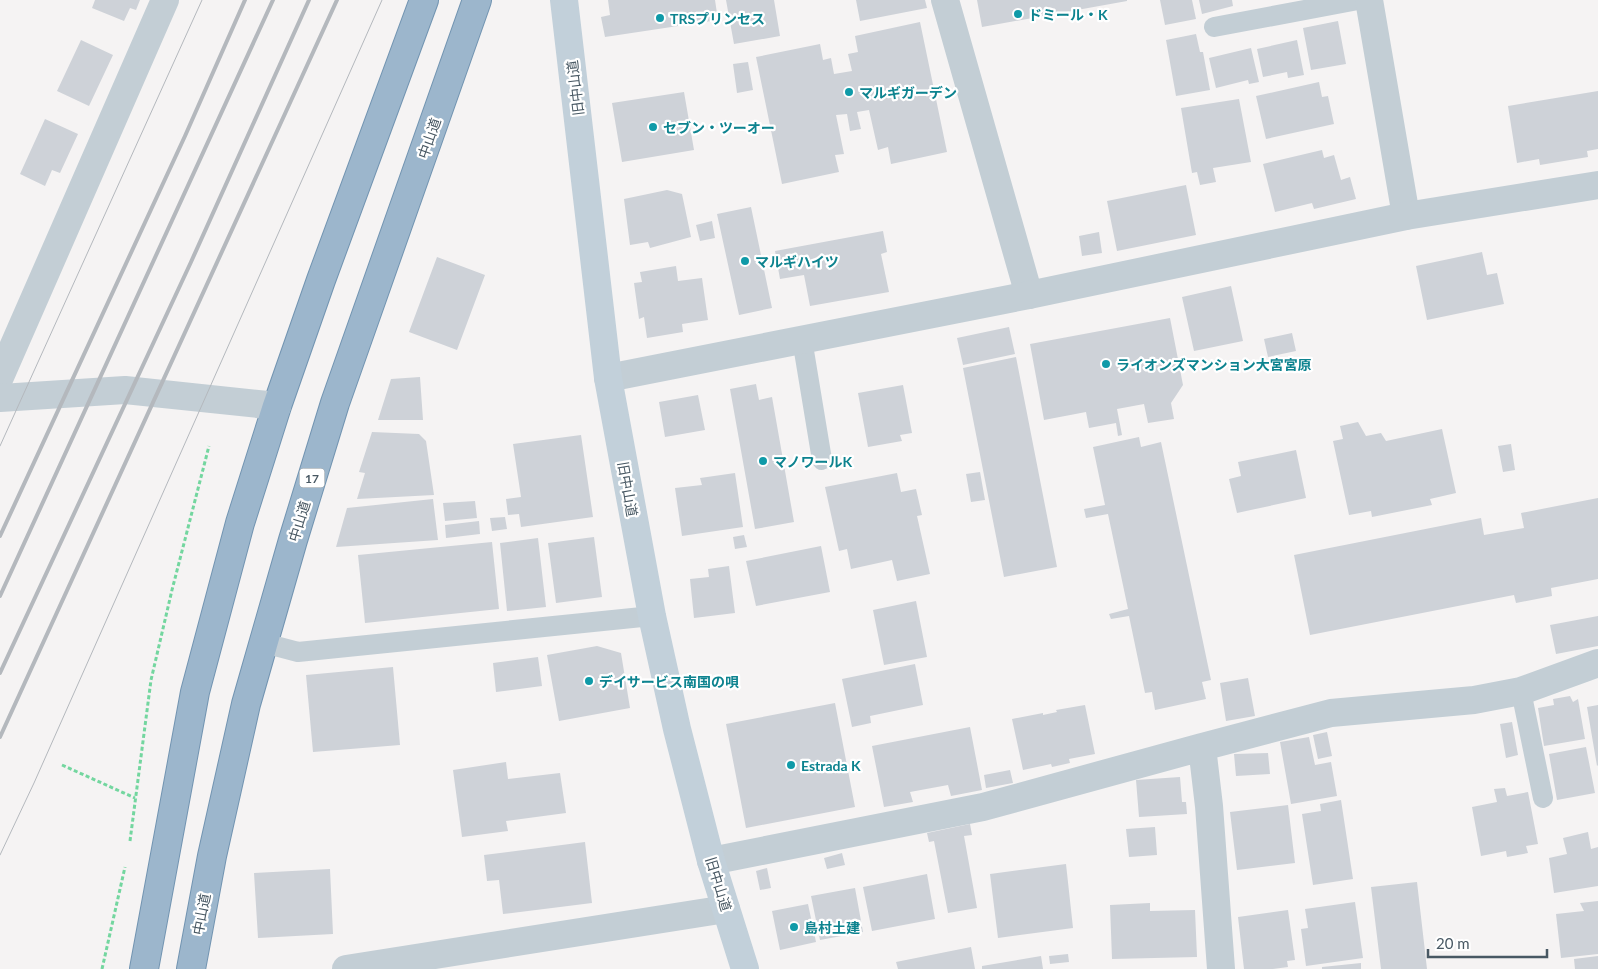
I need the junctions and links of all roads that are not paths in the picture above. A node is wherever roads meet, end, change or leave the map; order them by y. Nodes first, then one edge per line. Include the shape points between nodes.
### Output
1 (165, 0) edge
2 (424, 0) edge
3 (477, 0) edge
4 (564, 0) edge
5 (945, 0) edge
6 (1358, 0) edge
7 (1368, 0) edge
8 (1214, 27) dead end
9 (1598, 185) edge
10 (1406, 216) junction
11 (1030, 295) junction
12 (802, 339) junction
13 (0, 377) edge
14 (608, 378) junction
15 (0, 398) edge
16 (277, 406) junction
17 (822, 460) dead end
18 (652, 616) junction
19 (264, 642) junction
20 (1598, 663) edge
21 (1521, 691) junction
22 (1202, 747) junction
23 (1543, 798) dead end
24 (711, 861) junction
25 (726, 909) junction
26 (144, 969) edge
27 (191, 969) edge
28 (346, 969) edge
29 (745, 969) edge
30 (1220, 969) edge

1 - 13 street
2 - 16 highway
3 - 19 highway, 中山道 / 17 via 335,403
4 - 14 main road, 旧中山道
5 - 11 street
6 - 8 lane
7 - 10 street
9 - 10 street
10 - 11 street
11 - 12 street
12 - 14 street
12 - 17 lane
14 - 18 main road, 旧中山道
15 - 16 street via 126,390
16 - 26 highway via 240,523 195,692
18 - 19 lane via 298,652
18 - 24 main road, 旧中山道
19 - 27 highway, 中山道 / 17 via 243,713
20 - 21 street
21 - 22 street via 1474,700 1331,714
21 - 23 lane
22 - 24 street via 983,807
22 - 30 street
24 - 25 main road, 旧中山道
25 - 28 street
25 - 29 main road, 旧中山道

